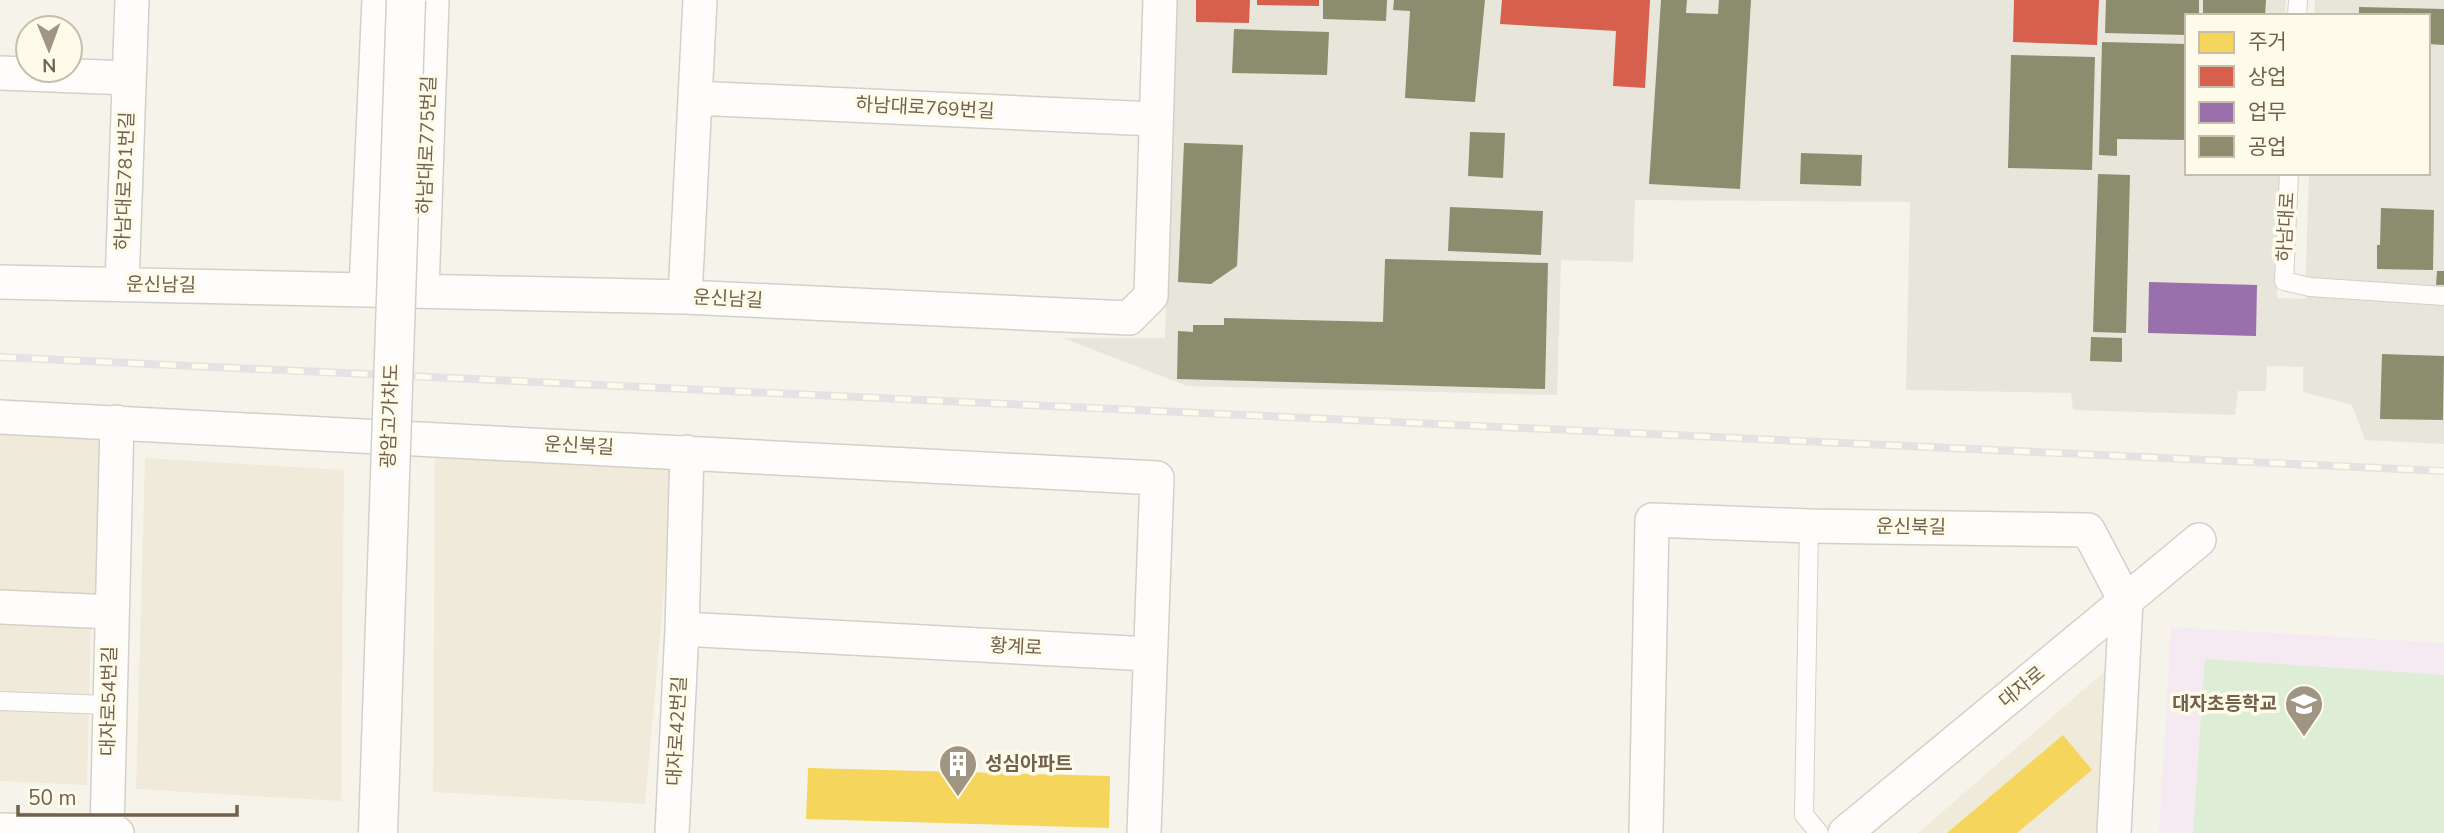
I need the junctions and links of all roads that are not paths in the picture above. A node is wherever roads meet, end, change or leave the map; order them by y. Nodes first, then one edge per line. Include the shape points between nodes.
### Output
1 (132, 0) edge
2 (379, 0) edge
3 (406, 0) edge
4 (432, 0) edge
5 (700, 0) edge
6 (1160, 0) edge
7 (0, 73) edge
8 (129, 78) junction
9 (695, 98) junction
10 (1154, 119) junction
11 (2289, 175) edge
12 (0, 282) edge
13 (122, 285) junction
14 (366, 290) junction
15 (422, 291) junction
16 (2444, 296) edge
17 (685, 297) junction
18 (0, 416) edge
19 (117, 422) junction
20 (687, 452) junction
21 (1809, 526) junction
22 (2199, 540) dead end
23 (2126, 602) junction
24 (0, 607) edge
25 (112, 612) junction
26 (682, 629) junction
27 (1149, 654) junction
28 (0, 701) edge
29 (109, 705) junction
30 (0, 830) edge
31 (107, 832) edge
32 (117, 833) edge
33 (378, 833) edge
34 (672, 833) edge
35 (1144, 833) edge
36 (1646, 833) edge
37 (1819, 833) edge
38 (1845, 833) edge
39 (2114, 833) edge

1 - 8 street, 하남대로781번길
2 - 14 street
3 - 33 street, 광암고가차도, bridge
4 - 15 street, 하남대로775번길
5 - 9 street
6 - 10 street, 운신남길
7 - 8 street
8 - 13 street, 하남대로781번길
9 - 10 street, 하남대로769번길
9 - 17 street
10 - 17 street, 운신남길 via 1151,296 1129,318
11 - 16 lane, 하남대로 via 2284,281 2310,287
12 - 13 street, 운신남길
13 - 14 street, 운신남길
14 - 15 street, 운신남길
15 - 17 street, 운신남길
18 - 19 street, 운신북길
19 - 20 street, 운신북길
19 - 25 street, 대자로54번길
20 - 26 street, 대자로42번길
20 - 27 street, 운신북길 via 1157,478
21 - 23 street, 운신북길 via 2088,530
21 - 36 street, 운신북길 via 1652,520
21 - 37 lane via 1804,816
22 - 23 street, 대자로
23 - 38 street, 대자로
23 - 39 street
24 - 25 street
25 - 29 street, 대자로54번길
26 - 27 street, 황계로
26 - 34 street, 대자로42번길
27 - 35 street
28 - 29 lane
29 - 31 street, 대자로54번길
30 - 31 street
31 - 32 street

